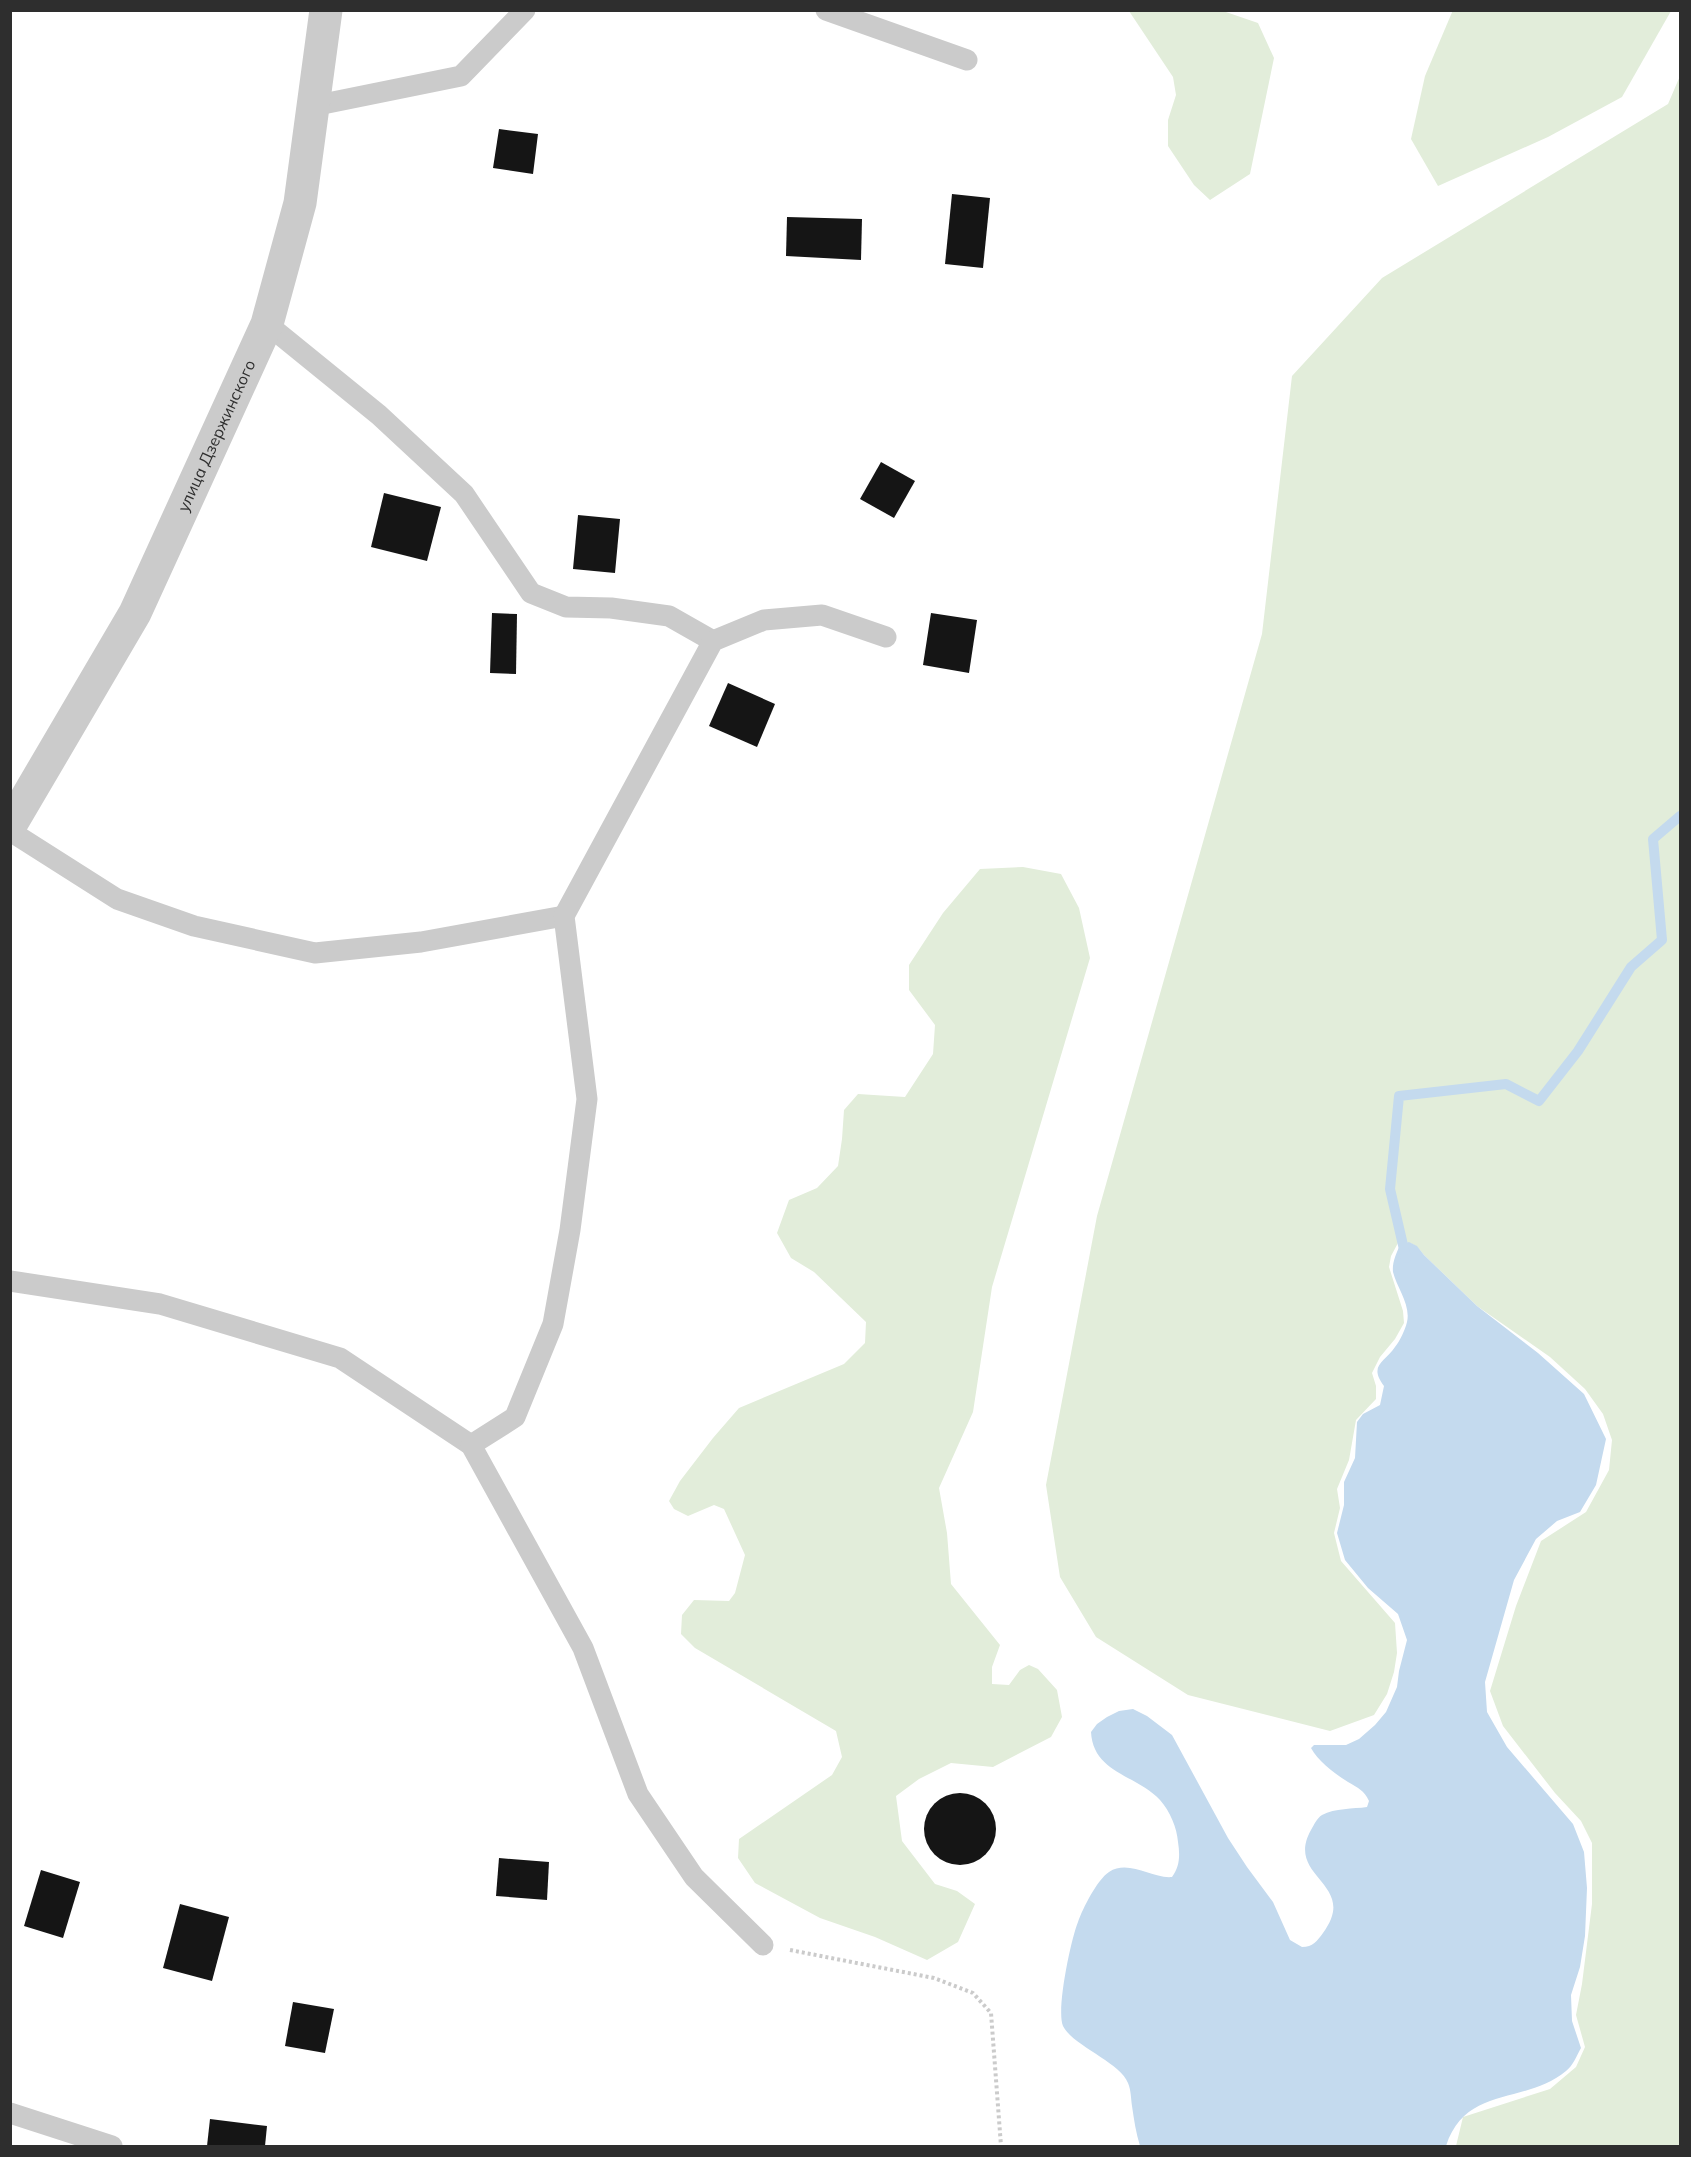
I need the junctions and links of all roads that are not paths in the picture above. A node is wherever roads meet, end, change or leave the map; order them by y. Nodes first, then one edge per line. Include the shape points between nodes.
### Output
1 (326, 10) edge
2 (525, 10) edge
3 (826, 10) edge
4 (967, 60) dead end
5 (313, 106) junction
6 (267, 324) junction
7 (886, 637) dead end
8 (713, 641) junction
9 (10, 826) edge
10 (10, 831) edge
11 (564, 916) junction
12 (10, 1281) edge
13 (471, 1445) junction
14 (763, 1944) road end
15 (10, 2113) edge
16 (112, 2146) edge

1 - 5 street, улица Дзержинского
2 - 5 lane via 461,76
3 - 4 lane
5 - 6 street, улица Дзержинского via 300,203
6 - 8 lane via 379,415 464,494 531,593 566,607 669,616
6 - 9 street, улица Дзержинского via 135,613
7 - 8 lane via 822,615 764,620
8 - 11 lane
10 - 11 lane via 117,899 194,926 315,953 421,942
11 - 13 lane via 587,1099 570,1230 553,1324 515,1417
12 - 13 lane via 160,1304 340,1358
13 - 14 lane via 583,1648 638,1794 694,1876
15 - 16 lane

